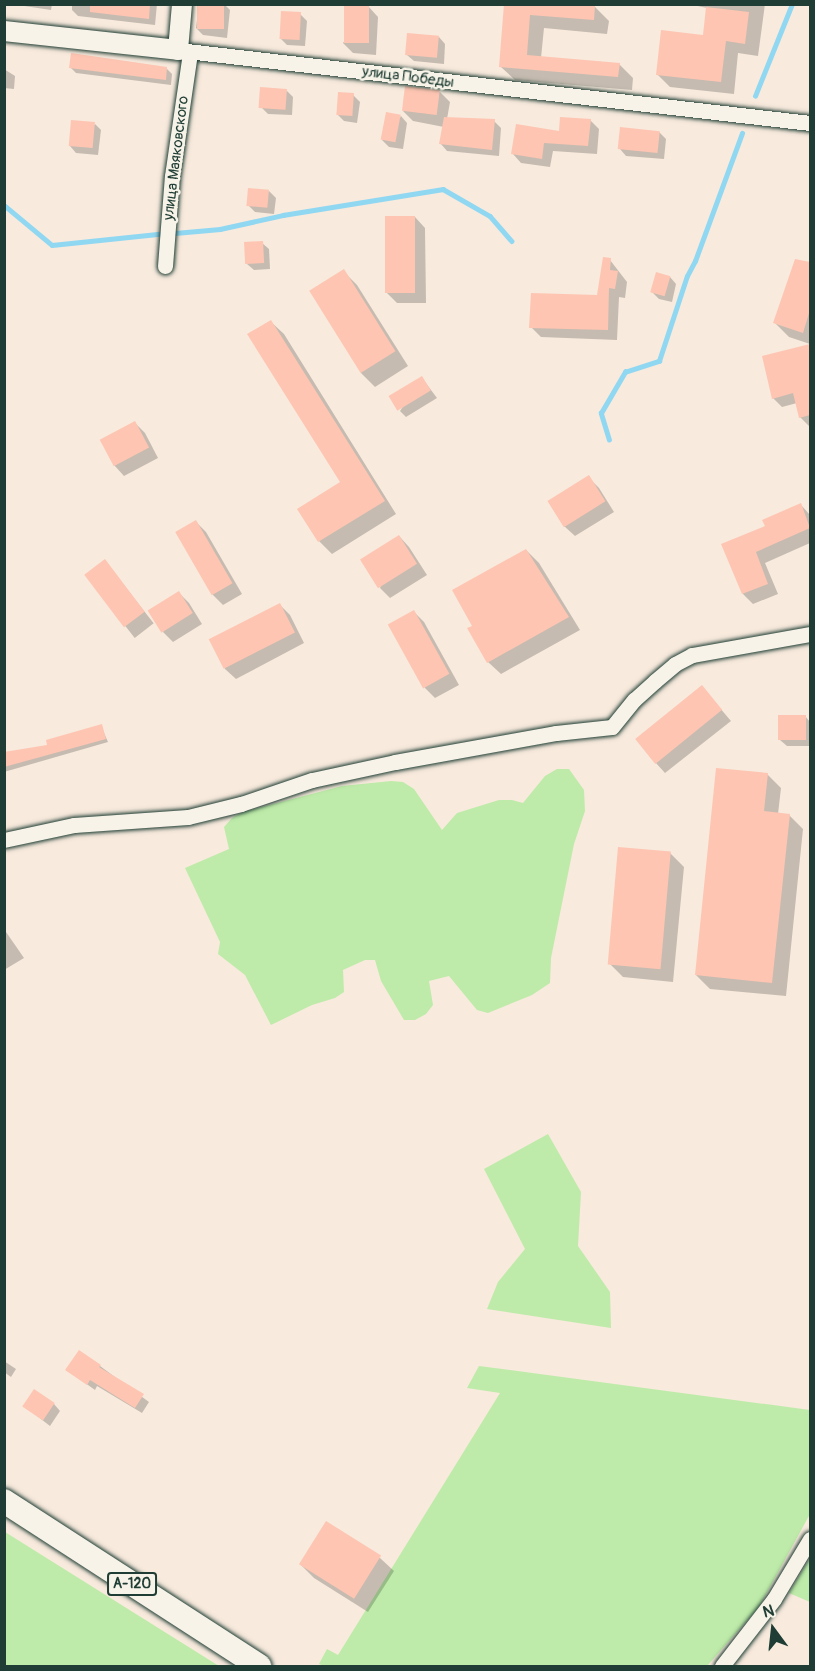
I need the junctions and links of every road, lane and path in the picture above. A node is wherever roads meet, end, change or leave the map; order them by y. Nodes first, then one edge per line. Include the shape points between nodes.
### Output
1 (182, 4) edge
2 (4, 31) edge
3 (184, 51) junction
4 (810, 123) edge
5 (165, 266) dead end
6 (810, 634) edge
7 (4, 840) edge
8 (4, 1501) edge
9 (810, 1539) edge
10 (259, 1666) edge
11 (722, 1666) edge

1 - 3 street, улица Маяковского
2 - 3 street, улица Победы
3 - 4 street, улица Победы
3 - 5 street, улица Маяковского
6 - 7 street via 692,655 655,681 612,727 395,762 312,780 241,804 188,816 74,825
8 - 10 main road, А-120
9 - 11 street via 774,1599

